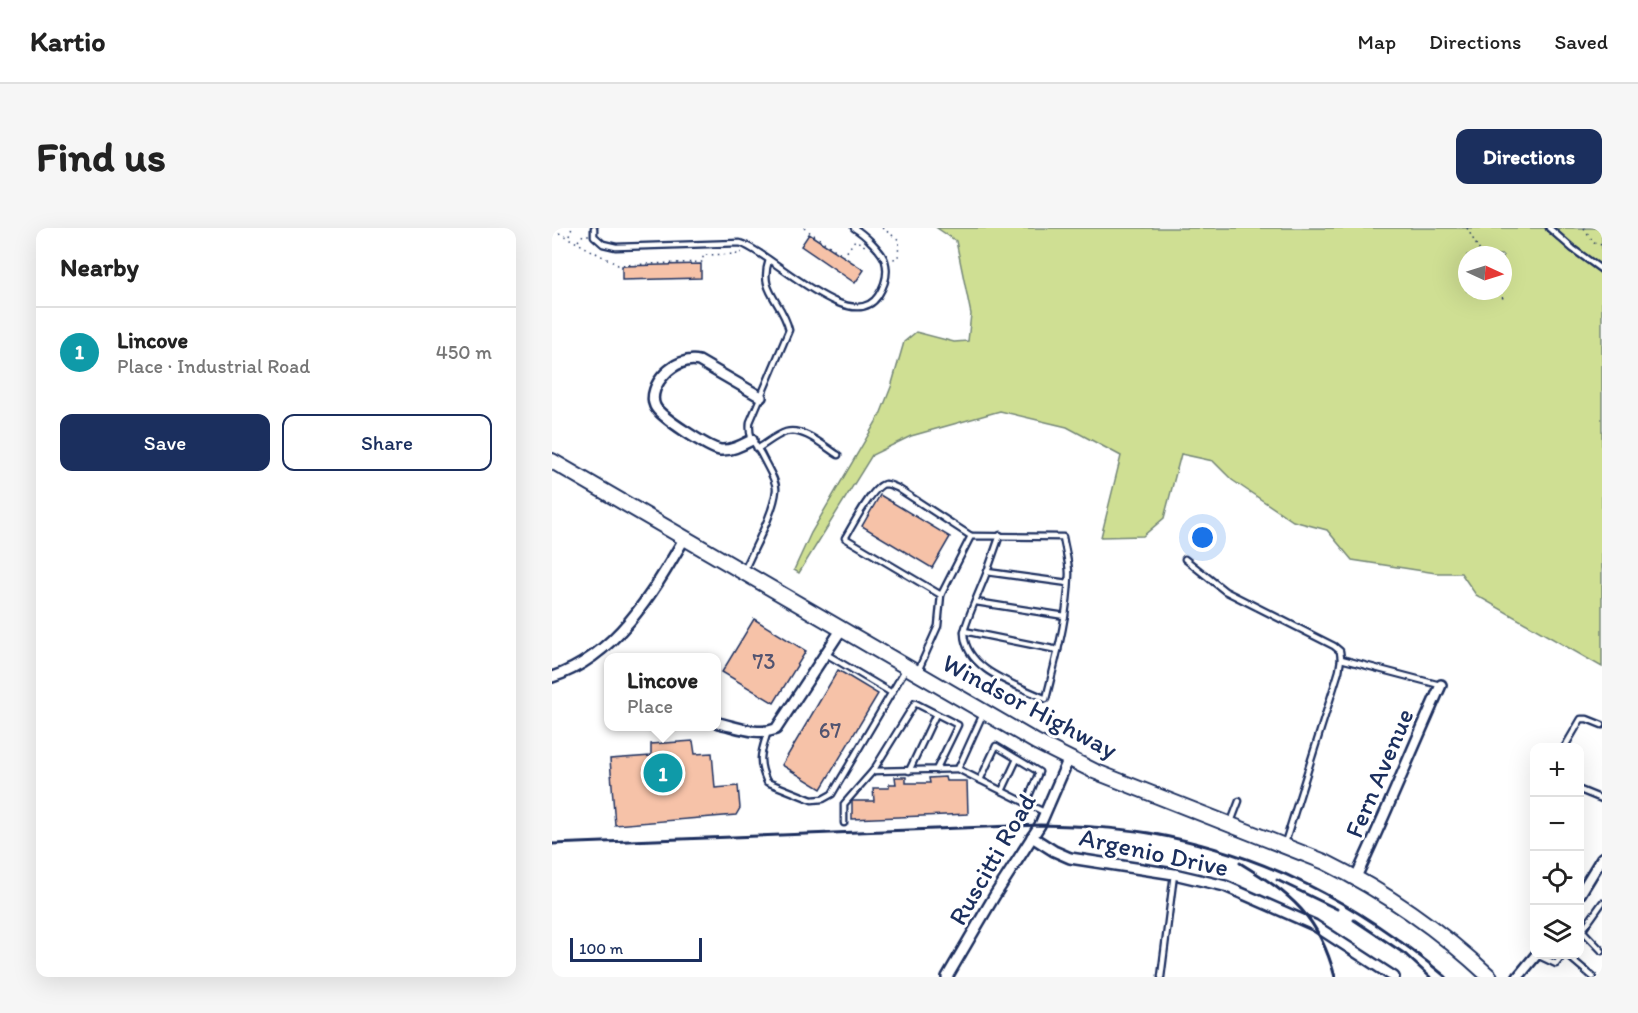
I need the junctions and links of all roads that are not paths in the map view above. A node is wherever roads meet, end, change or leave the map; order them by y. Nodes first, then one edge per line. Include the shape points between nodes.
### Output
1 (854, 228) edge
2 (1549, 228) edge
3 (594, 231) edge
4 (769, 260) junction
5 (1602, 270) edge
6 (760, 397) junction
7 (752, 441) junction
8 (757, 449) junction
9 (838, 454) dead end
10 (552, 461) edge
11 (1000, 535) junction
12 (971, 536) junction
13 (684, 538) junction
14 (1185, 560) dead end
15 (987, 572) junction
16 (743, 573) junction
17 (1068, 583) junction
18 (941, 595) junction
19 (976, 603) junction
20 (1065, 616) junction
21 (841, 630) junction
22 (964, 631) junction
23 (1058, 650) junction
24 (826, 654) junction
25 (1341, 659) junction
26 (912, 670) junction
27 (552, 677) edge
28 (1441, 685) joint
29 (892, 693) junction
30 (984, 712) junction
31 (936, 714) junction
32 (721, 724) edge
33 (1602, 725) edge
34 (768, 731) junction
35 (1566, 743) edge
36 (1068, 758) junction
37 (1017, 759) junction
38 (958, 769) junction
39 (936, 770) junction
40 (873, 771) junction
41 (909, 771) junction
42 (980, 780) junction
43 (1002, 791) junction
44 (1584, 792) edge
45 (1602, 799) edge
46 (1239, 801) dead end
47 (1026, 803) junction
48 (1045, 813) junction
49 (844, 823) dead end
50 (1230, 824) junction
51 (1032, 837) junction
52 (1284, 846) junction
53 (1602, 858) edge
54 (1174, 874) junction
55 (1356, 877) junction
56 (1584, 887) edge
57 (1602, 903) edge
58 (1584, 928) edge
59 (1584, 935) edge
60 (1602, 951) edge
61 (1534, 959) edge
62 (1545, 959) edge
63 (1560, 959) edge
64 (1571, 959) edge
65 (947, 977) edge
66 (1161, 977) edge
67 (1394, 977) edge
68 (1490, 977) edge
69 (1518, 977) edge
70 (1593, 977) edge

1 - 4 lane via 885,262 887,277 873,303 862,308 837,304
2 - 5 lane
3 - 4 lane via 603,244 616,247 742,243
4 - 6 lane via 765,273 767,287 786,317 789,330
6 - 7 lane via 750,422
6 - 7 street via 690,359 672,366 654,391 658,412 710,446 727,450
7 - 8 lane
8 - 9 lane via 788,431 809,436
8 - 16 lane via 777,489
10 - 13 main road, Windsor Highway
11 - 12 lane
11 - 15 lane
11 - 17 lane via 1063,537
12 - 18 lane
12 - 18 lane via 888,484 874,492 845,538
13 - 16 main road, Windsor Highway
13 - 27 street via 628,623 590,658
14 - 25 lane via 1225,591 1334,646
15 - 17 lane
15 - 19 lane
16 - 21 main road, Windsor Highway
17 - 20 lane
18 - 26 lane via 938,626
19 - 20 lane
19 - 22 lane
20 - 23 lane
21 - 24 street
21 - 26 main road, Windsor Highway
22 - 23 lane
22 - 23 lane via 969,652 981,665 1046,699
24 - 29 lane
24 - 34 street via 780,724
25 - 28 lane
25 - 52 lane
26 - 29 lane
26 - 30 main road, Windsor Highway
28 - 55 street, Fern Avenue
29 - 34 lane via 832,794 823,799 812,800 767,782 760,755
30 - 36 main road, Windsor Highway
30 - 38 lane
31 - 39 lane via 958,725
31 - 40 lane via 915,703
31 - 41 lane
32 - 34 street
33 - 35 lane via 1581,719
36 - 48 street, Ruscitti Road
36 - 50 main road, Windsor Highway
37 - 42 lane via 996,746
37 - 43 lane
37 - 47 lane via 1039,772
38 - 39 lane
38 - 42 lane
39 - 41 lane
40 - 41 lane
40 - 49 lane via 844,804
42 - 43 lane
43 - 47 lane
44 - 45 lane
46 - 50 lane
47 - 48 lane
48 - 51 street, Ruscitti Road
50 - 52 main road, Windsor Highway
51 - 54 street, Argenio Drive via 1070,858
51 - 65 street, Ruscitti Road
52 - 55 main road, Windsor Highway
53 - 56 street
54 - 66 lane
54 - 67 street, Argenio Drive via 1225,886 1294,915
55 - 68 main road, Windsor Highway via 1418,917
57 - 58 lane
59 - 60 lane
61 - 69 street
62 - 63 lane via 1556,964
64 - 70 lane

